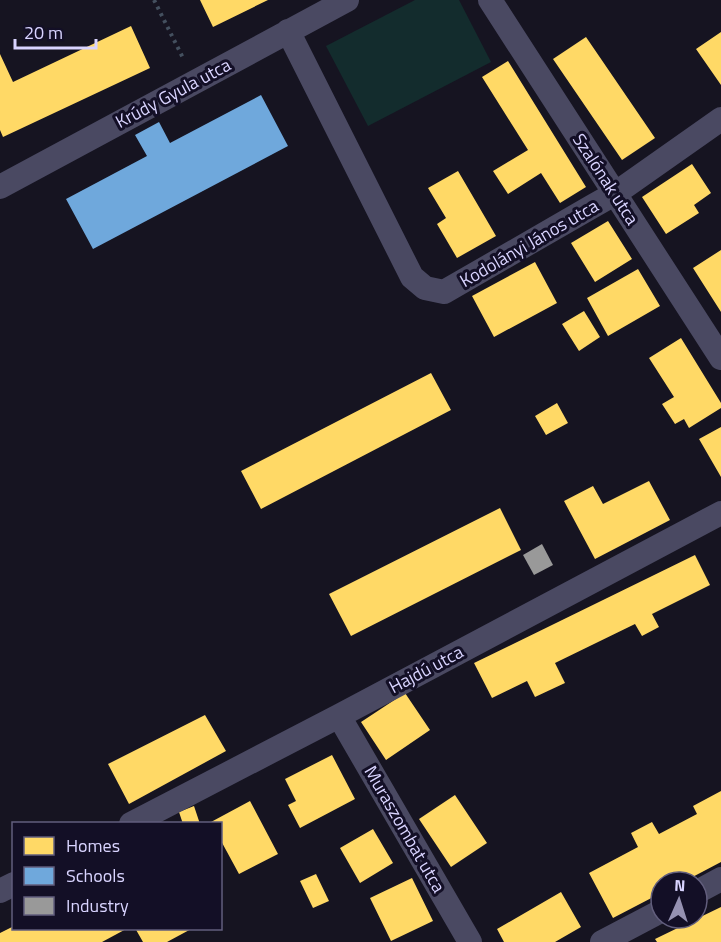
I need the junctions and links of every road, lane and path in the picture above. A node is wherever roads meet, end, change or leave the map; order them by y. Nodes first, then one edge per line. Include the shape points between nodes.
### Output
1 (154, 0) edge
2 (346, 0) edge
3 (489, 0) edge
4 (288, 31) junction
5 (195, 82) junction
6 (721, 119) edge
7 (0, 187) edge
8 (616, 193) junction
9 (721, 358) edge
10 (721, 513) edge
11 (339, 716) junction
12 (135, 822) edge
13 (649, 917) edge
14 (470, 942) edge
15 (602, 942) edge

1 - 5 path
2 - 4 street, Krúdy Gyula utca
3 - 8 street, Szalónak utca
4 - 5 street, Krúdy Gyula utca
4 - 8 street, Kodolányi János utca via 412,278 424,288 444,292
5 - 7 street, Krúdy Gyula utca
6 - 8 street, Kodolányi János utca
8 - 9 street, Szalónak utca
10 - 11 street, Hajdú utca
11 - 12 street, Hajdú utca
11 - 14 street, Muraszombat utca
13 - 15 street

